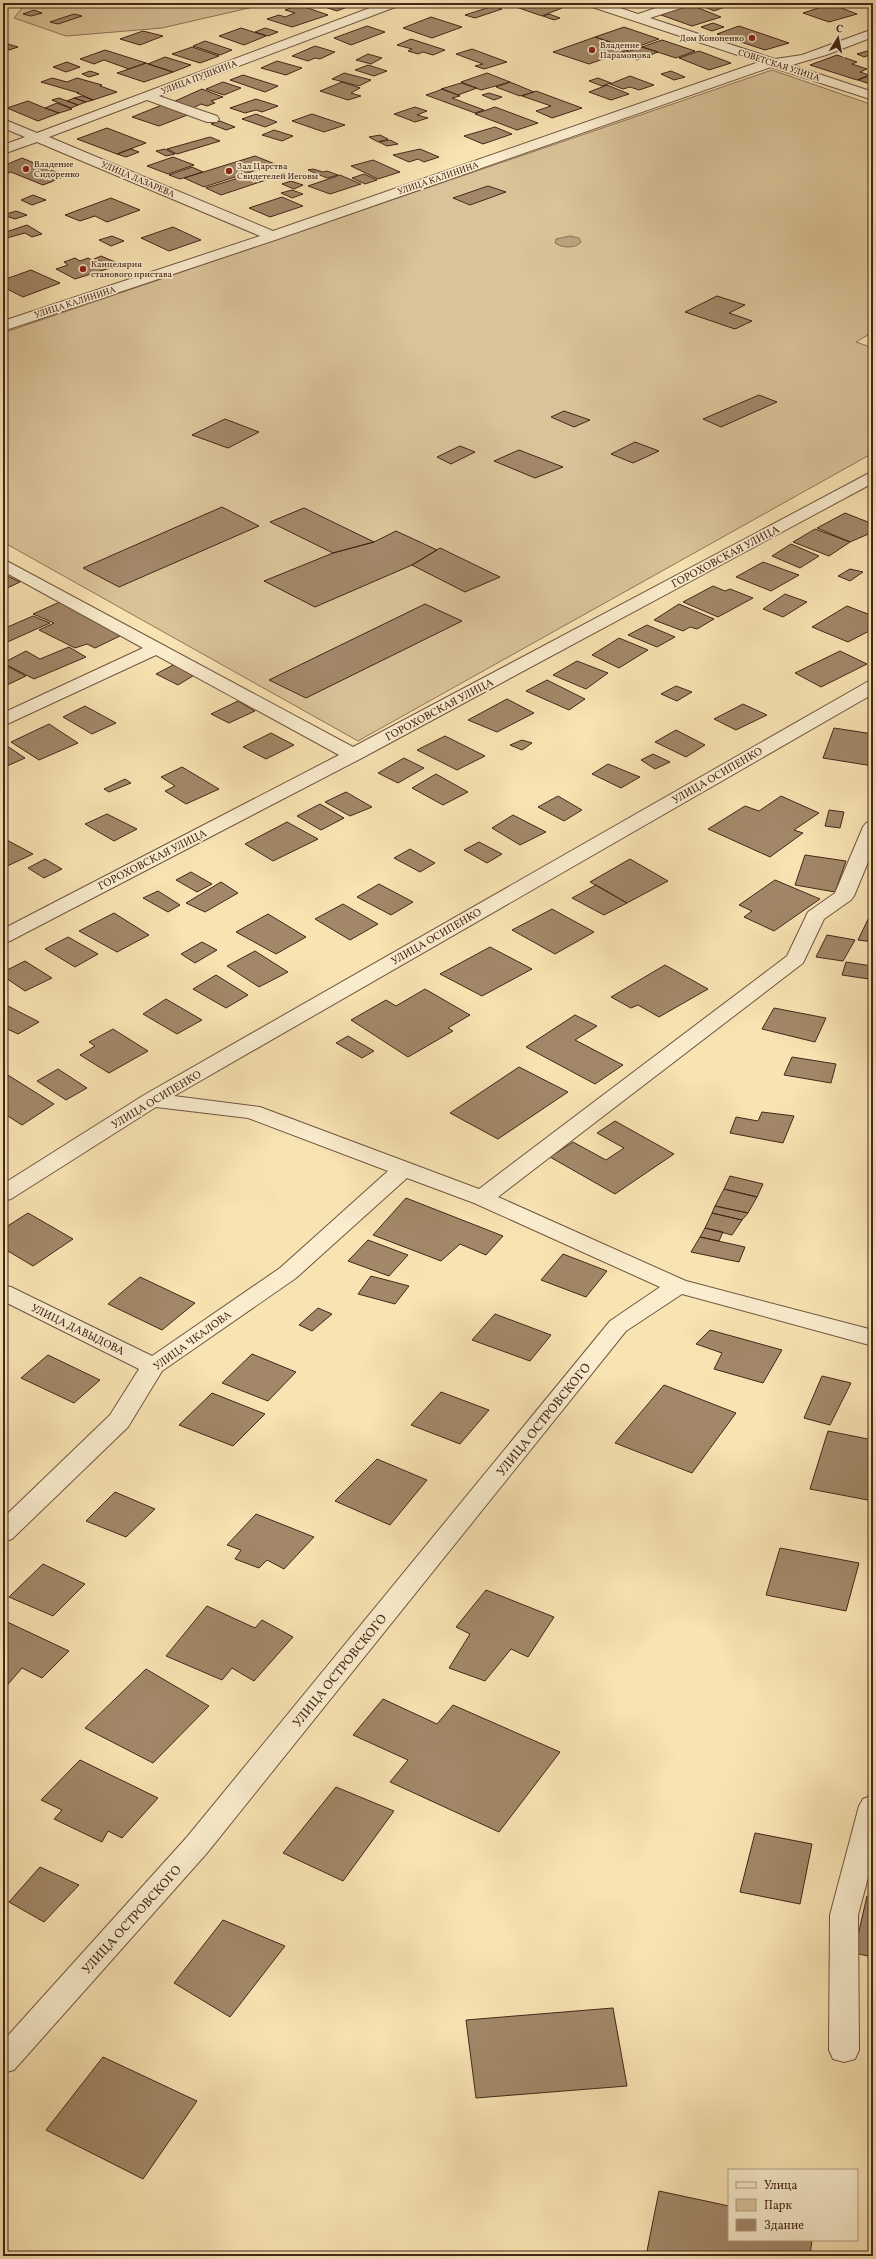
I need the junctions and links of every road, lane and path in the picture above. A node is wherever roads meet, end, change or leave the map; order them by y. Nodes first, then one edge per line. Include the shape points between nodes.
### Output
1 (394, 3) edge
2 (594, 3) edge
3 (683, 3) edge
4 (638, 18) junction
5 (873, 33) edge
6 (776, 64) junction
7 (147, 96) junction
8 (873, 96) edge
9 (212, 119) dead end
10 (3, 123) edge
11 (38, 138) junction
12 (3, 150) edge
13 (272, 236) junction
14 (3, 326) edge
15 (873, 476) edge
16 (865, 489) edge
17 (3, 564) edge
18 (157, 648) junction
19 (873, 686) edge
20 (3, 720) edge
21 (353, 755) junction
22 (873, 827) edge
23 (3, 937) edge
24 (152, 1100) junction
25 (403, 1169) junction
26 (3, 1194) edge
27 (482, 1198) junction
28 (678, 1286) junction
29 (3, 1292) edge
30 (873, 1338) edge
31 (153, 1366) junction
32 (3, 1533) edge
33 (873, 1806) edge
34 (844, 2050) dead end
35 (3, 2061) edge

1 - 7 street, УЛИЦА ПУШКИНА
2 - 4 street, СОВЕТСКАЯ УЛИЦА
3 - 4 street
4 - 6 street, СОВЕТСКАЯ УЛИЦА
5 - 6 street, УЛИЦА КАЛИНИНА via 802,58
6 - 8 street, СОВЕТСКАЯ УЛИЦА
6 - 13 street, УЛИЦА КАЛИНИНА via 770,63
7 - 9 street
7 - 11 street, УЛИЦА ПУШКИНА
10 - 11 street, УЛИЦА ЛАЗАРЕВА
11 - 12 street, УЛИЦА ПУШКИНА
11 - 13 street, УЛИЦА ЛАЗАРЕВА
13 - 14 street, УЛИЦА КАЛИНИНА
15 - 16 street, ГОРОХОВСКАЯ УЛИЦА
16 - 21 street, ГОРОХОВСКАЯ УЛИЦА
17 - 18 street
18 - 20 street
18 - 21 street
19 - 24 street, УЛИЦА ОСИПЕНКО
21 - 23 street, ГОРОХОВСКАЯ УЛИЦА
22 - 27 street via 844,896 815,916 796,959
24 - 25 street via 252,1112
24 - 26 street, УЛИЦА ОСИПЕНКО
25 - 27 street
25 - 31 street, УЛИЦА ЧКАЛОВА via 288,1274
27 - 28 street
28 - 30 street
28 - 35 street, УЛИЦА ОСТРОВСКОГО via 618,1326 197,1845
29 - 31 street, УЛИЦА ДАВЫДОВА
31 - 32 street, УЛИЦА ЧКАЛОВА via 120,1421
33 - 34 street via 844,1915

